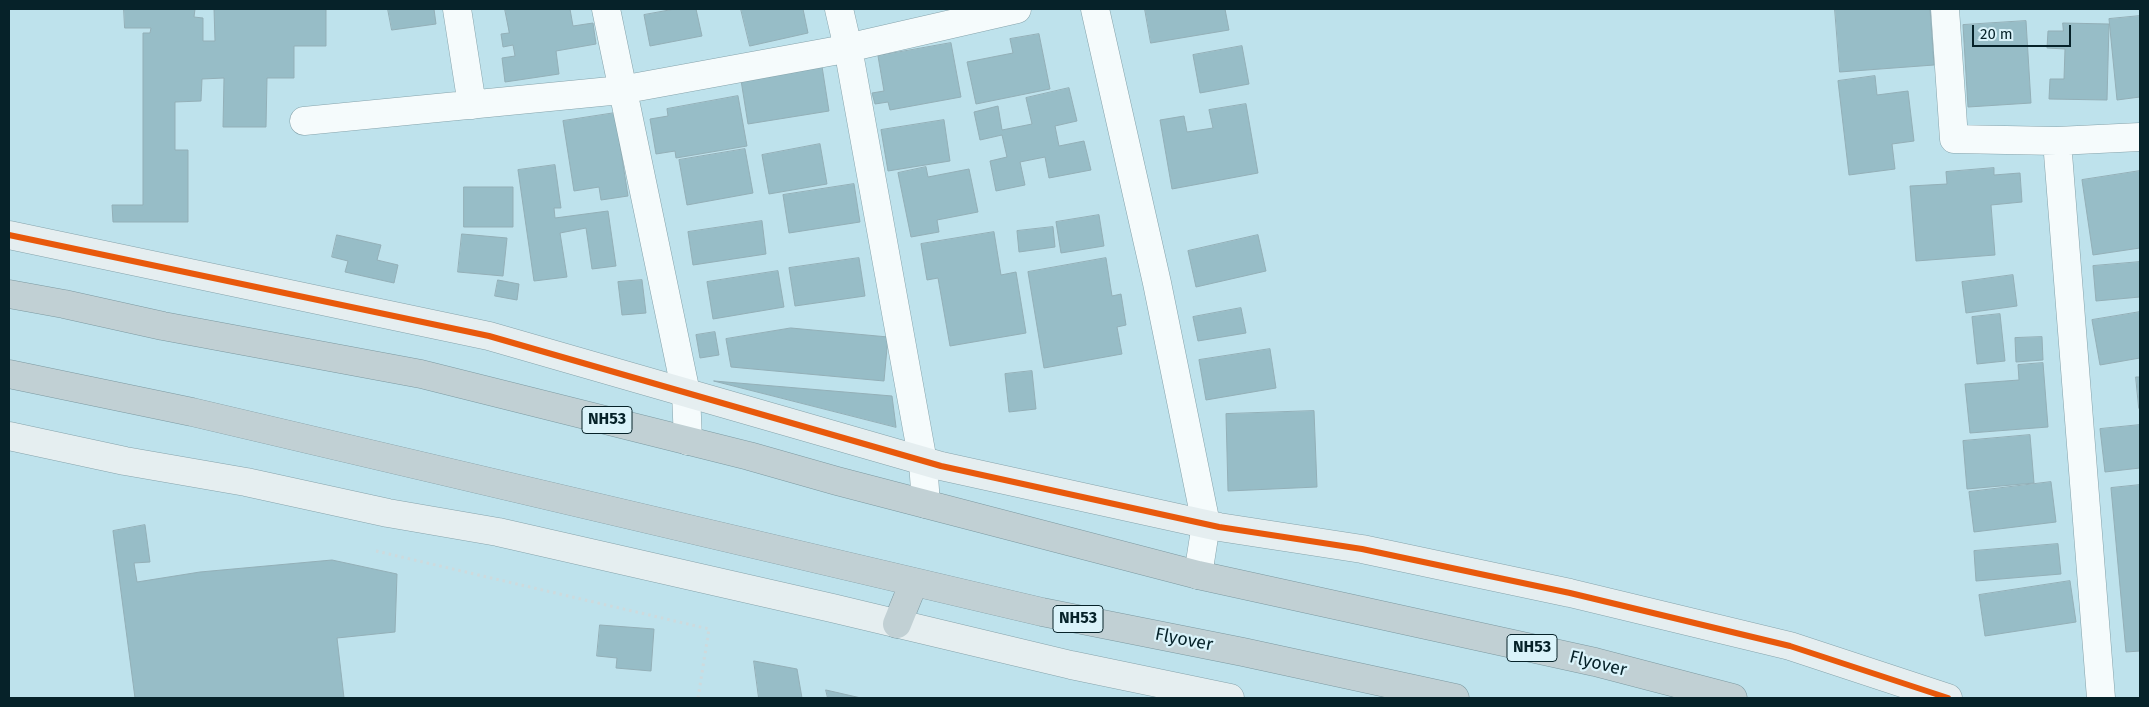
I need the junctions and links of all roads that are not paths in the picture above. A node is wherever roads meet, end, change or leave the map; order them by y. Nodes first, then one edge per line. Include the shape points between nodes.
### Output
1 (457, 9) edge
2 (606, 9) edge
3 (840, 9) edge
4 (1017, 9) edge
5 (1095, 9) edge
6 (1945, 9) edge
7 (848, 48) junction
8 (622, 90) junction
9 (472, 105) junction
10 (304, 121) dead end
11 (2140, 137) edge
12 (2057, 141) junction
13 (9, 235) edge
14 (9, 294) edge
15 (9, 374) edge
16 (686, 393) junction
17 (9, 436) edge
18 (688, 441) junction
19 (923, 462) junction
20 (926, 504) junction
21 (1206, 524) junction
22 (1198, 575) junction
23 (914, 582) junction
24 (897, 624) junction
25 (1230, 698) edge
26 (1455, 698) edge
27 (1733, 698) edge
28 (1948, 698) edge
29 (2101, 698) edge

1 - 9 street
2 - 8 street
3 - 7 street
4 - 7 street
5 - 21 street via 1157,283
6 - 12 street via 1954,139
7 - 8 street
7 - 19 street
8 - 9 street
8 - 16 street
9 - 10 street
11 - 12 street
12 - 29 street
13 - 16 street via 489,336
14 - 18 highway, NH53 via 421,374
15 - 23 highway, NH53 via 192,412
16 - 18 street
16 - 19 street
17 - 24 street via 388,513 498,532
18 - 20 highway, NH53
19 - 20 street
19 - 21 street
20 - 22 highway, NH53
21 - 22 street
21 - 28 street via 1362,549 1570,593 1790,646
22 - 27 highway, Flyover / NH53 via 1595,662
23 - 24 highway
23 - 26 highway, Flyover / NH53
24 - 25 street via 1071,666

